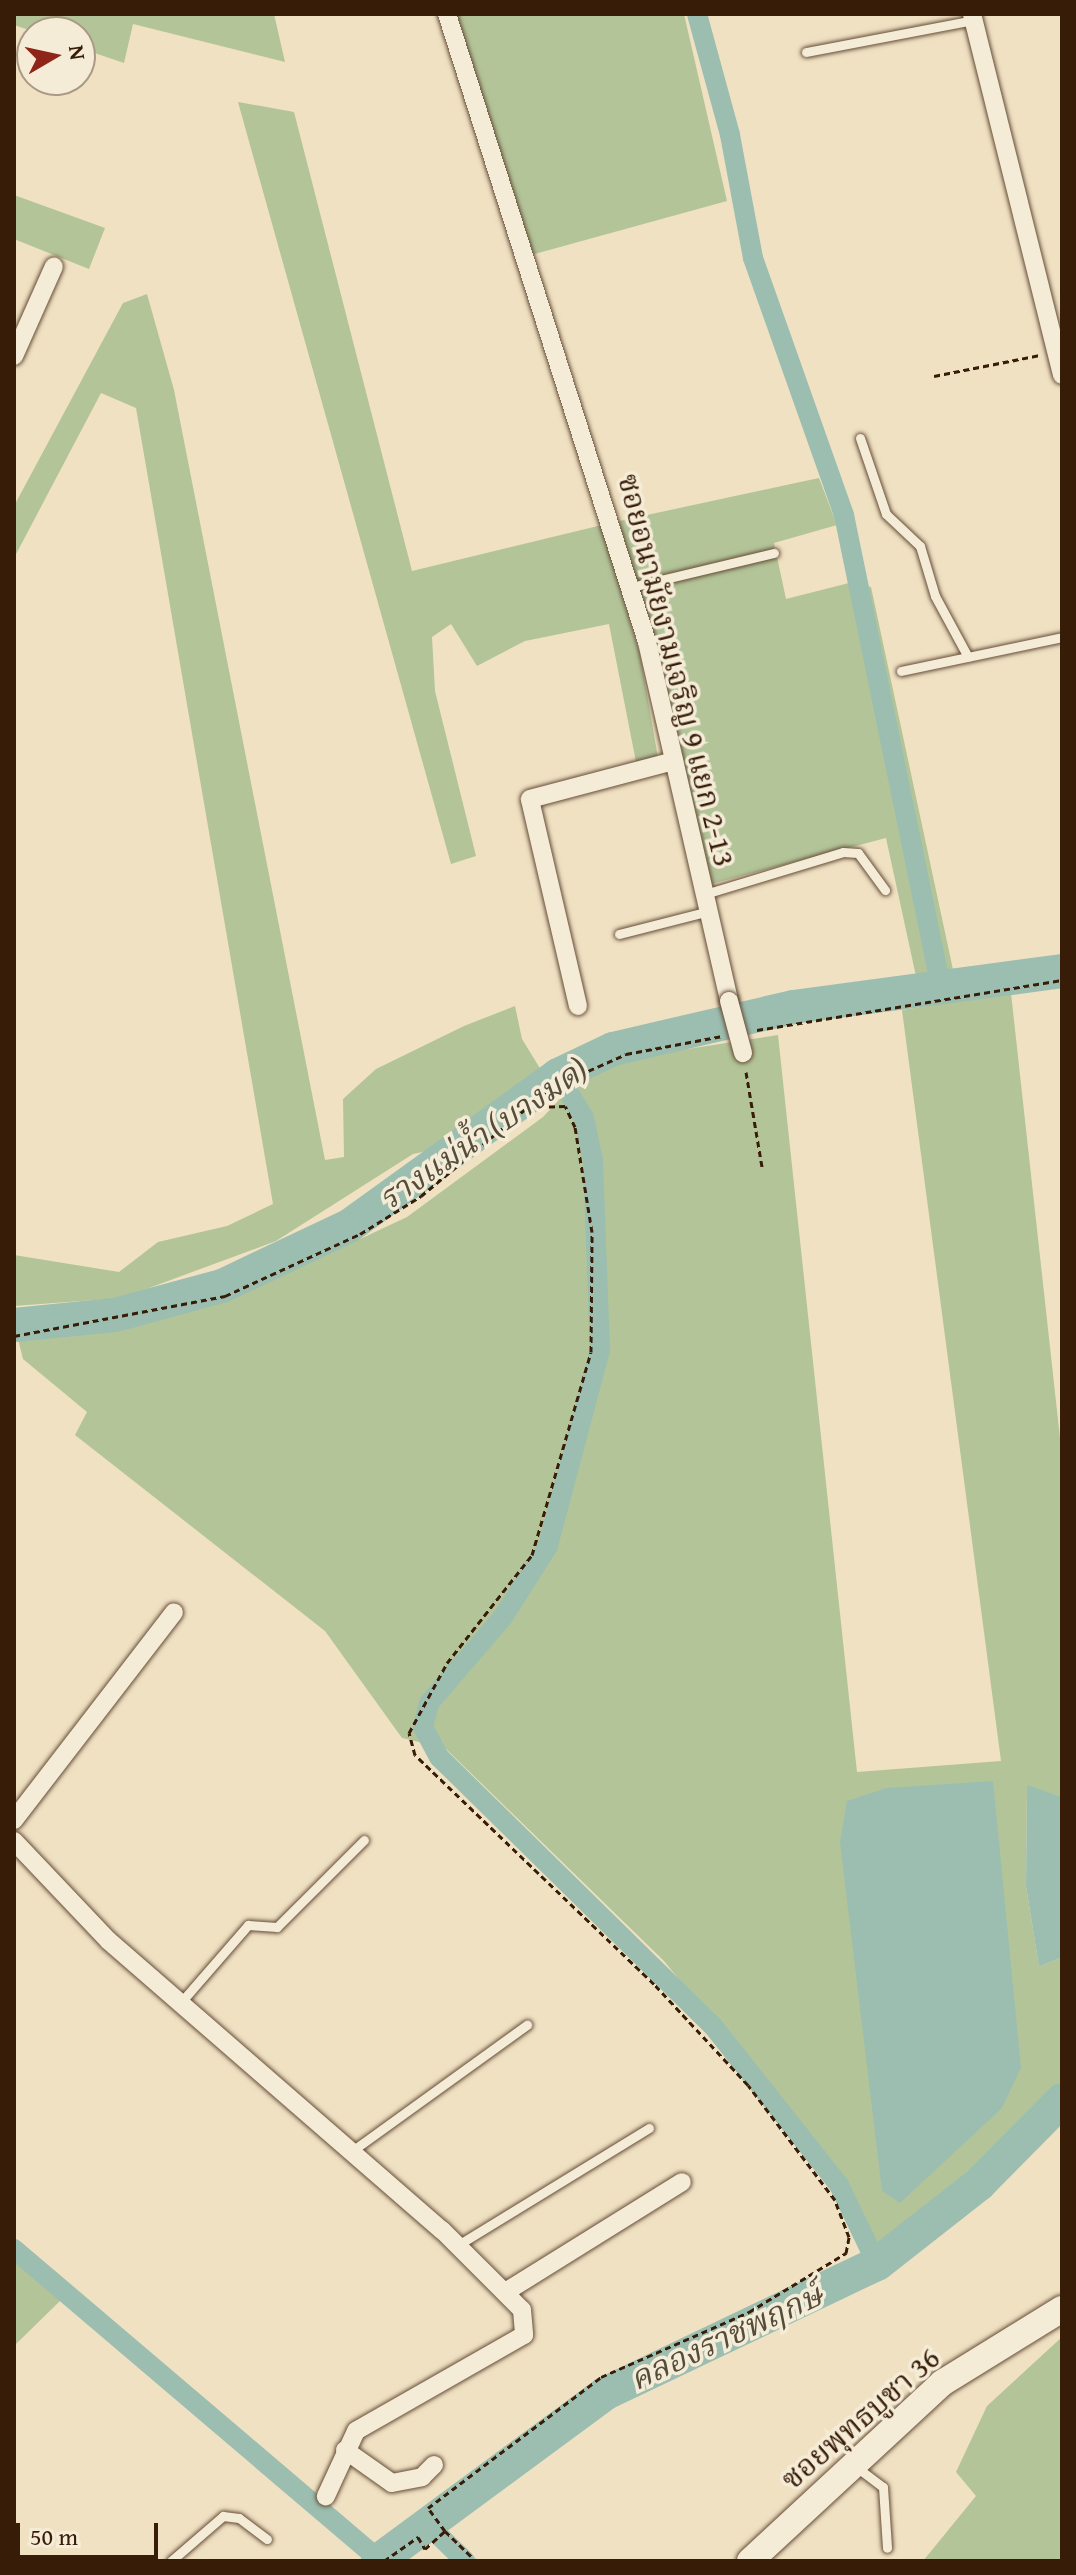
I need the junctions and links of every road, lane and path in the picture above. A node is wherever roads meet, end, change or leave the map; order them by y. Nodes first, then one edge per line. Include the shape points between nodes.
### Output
1 (447, 14) edge
2 (973, 17) edge
3 (806, 52) dead end
4 (54, 266) dead end
5 (1055, 352) junction
6 (14, 356) edge
7 (1062, 375) edge
8 (934, 376) dead end
9 (860, 438) dead end
10 (774, 553) dead end
11 (631, 587) junction
12 (1062, 637) edge
13 (968, 657) junction
14 (901, 671) dead end
15 (674, 761) junction
16 (885, 890) dead end
17 (707, 903) junction
18 (619, 934) dead end
19 (1062, 980) edge
20 (578, 1006) dead end
21 (749, 1032) dead end
22 (736, 1034) dead end
23 (743, 1053) joint
24 (529, 1107) junction
25 (762, 1167) dead end
26 (14, 1336) edge
27 (174, 1612) dead end
28 (14, 1820) edge
29 (364, 1840) dead end
30 (14, 1841) edge
31 (182, 2001) junction
32 (527, 2025) dead end
33 (649, 2128) dead end
34 (352, 2151) junction
35 (682, 2182) dead end
36 (458, 2245) junction
37 (507, 2291) junction
38 (1062, 2309) edge
39 (345, 2450) junction
40 (852, 2464) junction
41 (434, 2465) dead end
42 (326, 2496) dead end
43 (445, 2531) junction
44 (267, 2539) dead end
45 (887, 2548) dead end
46 (171, 2561) edge
47 (384, 2561) edge
48 (476, 2561) edge
49 (750, 2561) edge

1 - 11 street, ซอยอนามัยงามเจริญ 9 แยก 2-13
2 - 3 lane
2 - 5 street
4 - 6 street
5 - 7 street
5 - 8 path
9 - 13 lane via 886,514 920,546 935,596
10 - 11 lane
11 - 15 street, ซอยอนามัยงามเจริญ 9 แยก 2-13
12 - 13 lane
13 - 14 lane
15 - 17 street, ซอยอนามัยงามเจริญ 9 แยก 2-13
15 - 20 street via 530,799
16 - 17 lane via 858,853 843,852
17 - 18 lane
17 - 23 street, ซอยอนามัยงามเจริญ 9 แยก 2-13, bridge
19 - 21 path
22 - 24 path via 626,1054 553,1087
23 - 25 path
24 - 26 path via 409,1204 225,1296
24 - 43 path via 565,1106 575,1127 592,1232 591,1352 532,1555 447,1663 409,1733 415,1755 643,1973 748,2085 835,2200 849,2237 846,2253 749,2312 601,2377 428,2508
27 - 28 street
29 - 31 lane via 277,1927 248,1925
30 - 31 street via 109,1941
31 - 34 street
32 - 34 lane
33 - 36 lane
34 - 36 street
35 - 37 street
36 - 37 street
37 - 39 street via 522,2310 524,2335 371,2420
38 - 40 street, ซอยพุทธบูชา 36 via 942,2383
39 - 41 street via 392,2483 422,2477
39 - 42 street
40 - 45 lane via 883,2487
40 - 49 street, ซอยพุทธบูชา 36
43 - 47 path via 425,2549 418,2537
43 - 48 path
44 - 46 lane via 239,2518 223,2516

